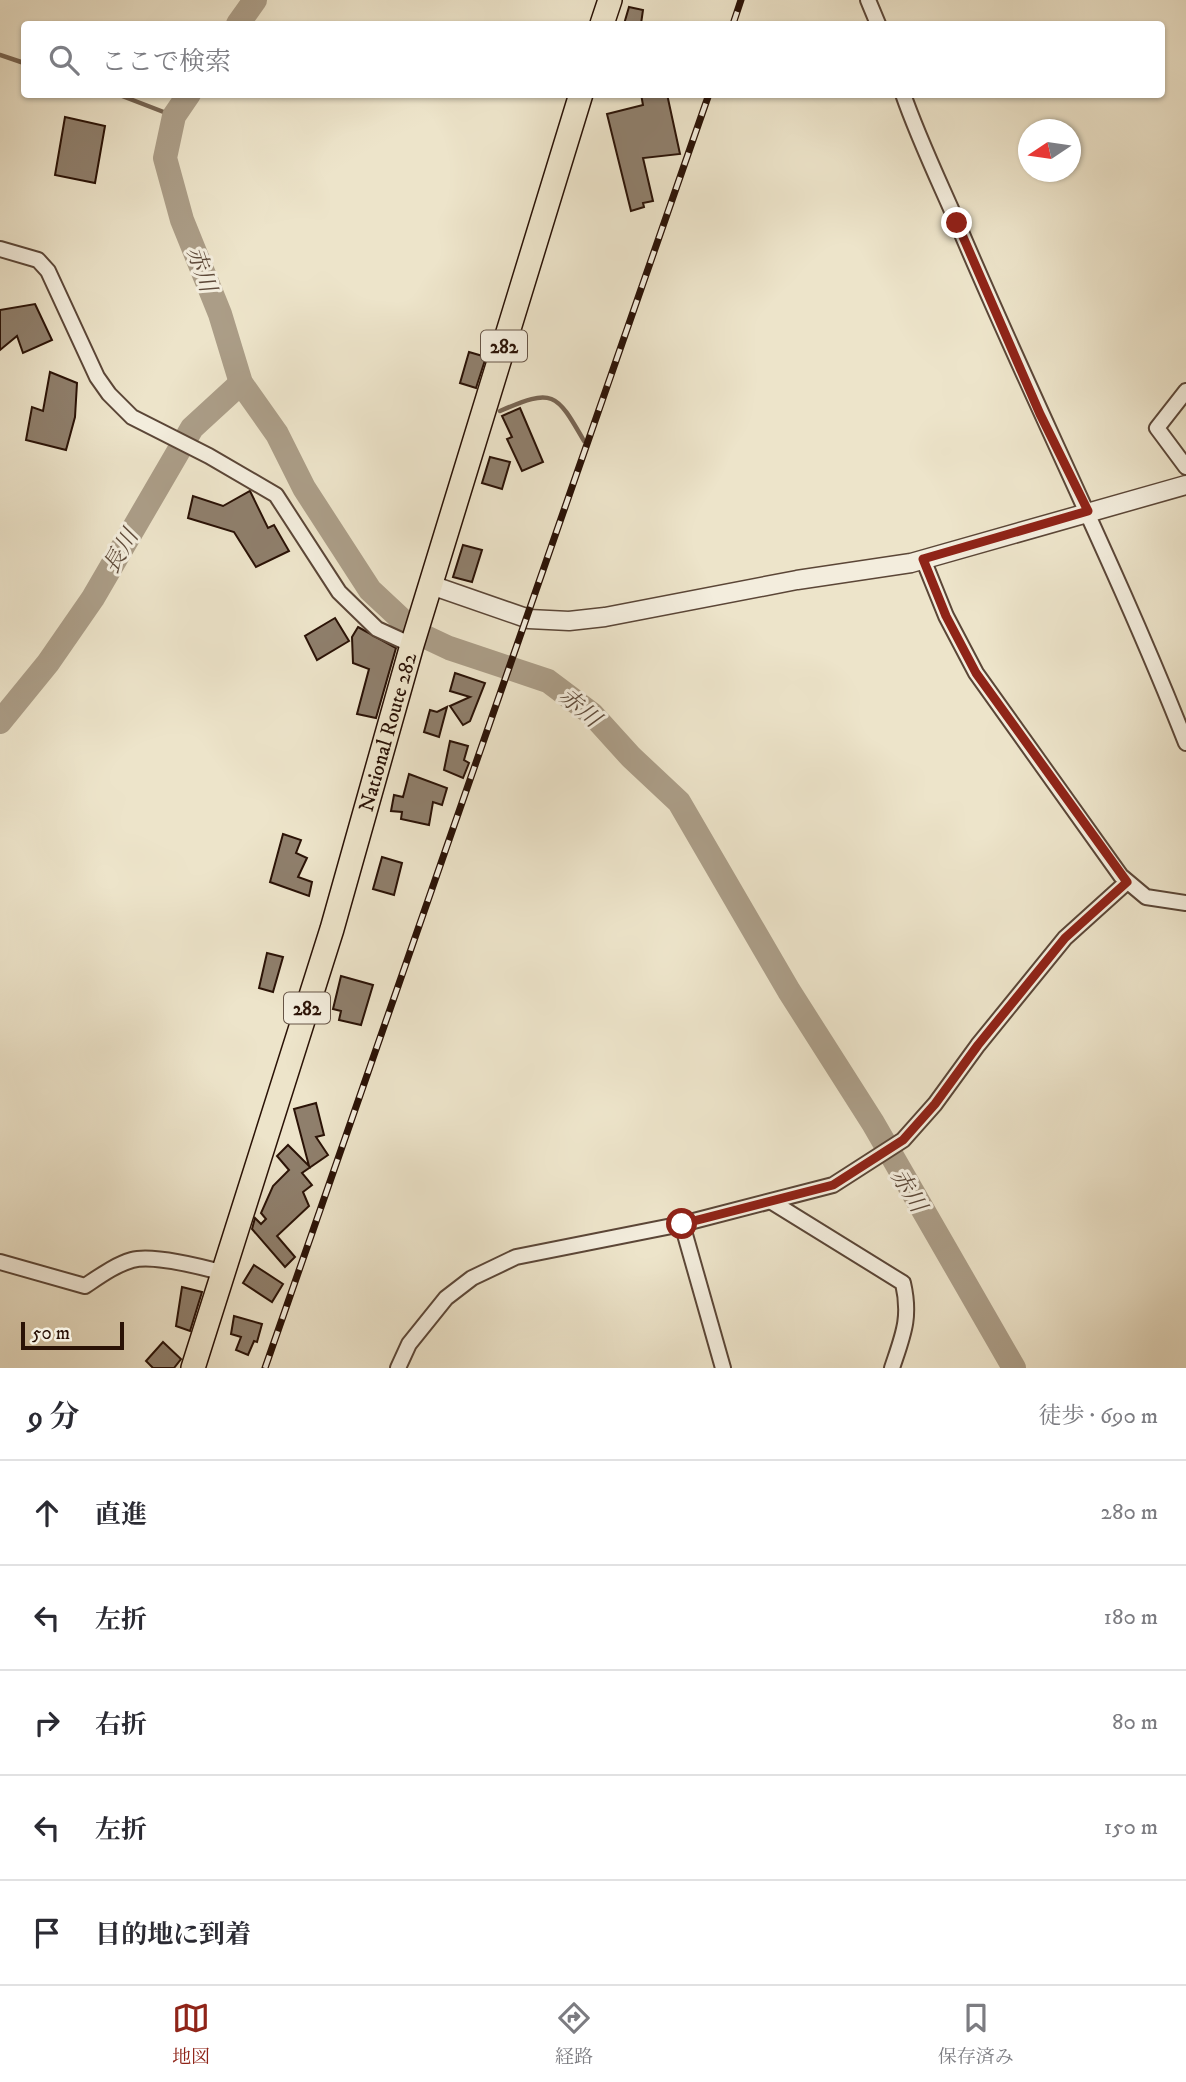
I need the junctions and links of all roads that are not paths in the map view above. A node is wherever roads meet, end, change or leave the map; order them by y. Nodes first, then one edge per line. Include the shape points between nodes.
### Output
1 (610, 0) edge
2 (868, 0) edge
3 (603, 21) edge
4 (877, 21) edge
5 (580, 98) edge
6 (904, 98) edge
7 (0, 249) edge
8 (1186, 391) edge
9 (1186, 467) edge
10 (1186, 485) edge
11 (1088, 511) junction
12 (923, 559) junction
13 (429, 591) junction
14 (412, 645) junction
15 (1186, 743) edge
16 (1127, 882) junction
17 (1186, 902) edge
18 (772, 1202) junction
19 (682, 1224) junction
20 (0, 1262) edge
21 (224, 1273) junction
22 (193, 1368) edge
23 (398, 1368) edge
24 (723, 1368) edge
25 (892, 1368) edge

1 - 3 highway
2 - 4 street
5 - 13 highway, National Route 282 / 282
6 - 11 street via 1001,328
7 - 14 street via 38,260 48,271 97,377 132,417 276,495 339,592 377,629
8 - 9 street via 1157,428
10 - 11 street
11 - 12 street
11 - 15 street
12 - 13 street via 569,621 529,619
12 - 16 street via 976,673
13 - 14 highway, National Route 282 / 282
14 - 21 highway, National Route 282 / 282 via 332,929
16 - 17 street via 1146,897
16 - 18 street via 1065,938 903,1140 833,1185
18 - 19 street
18 - 25 street via 903,1283 907,1321
19 - 23 street via 516,1257 472,1278 446,1298 409,1344
19 - 24 street
20 - 21 street via 85,1286 135,1259
21 - 22 highway, National Route 282 / 282

